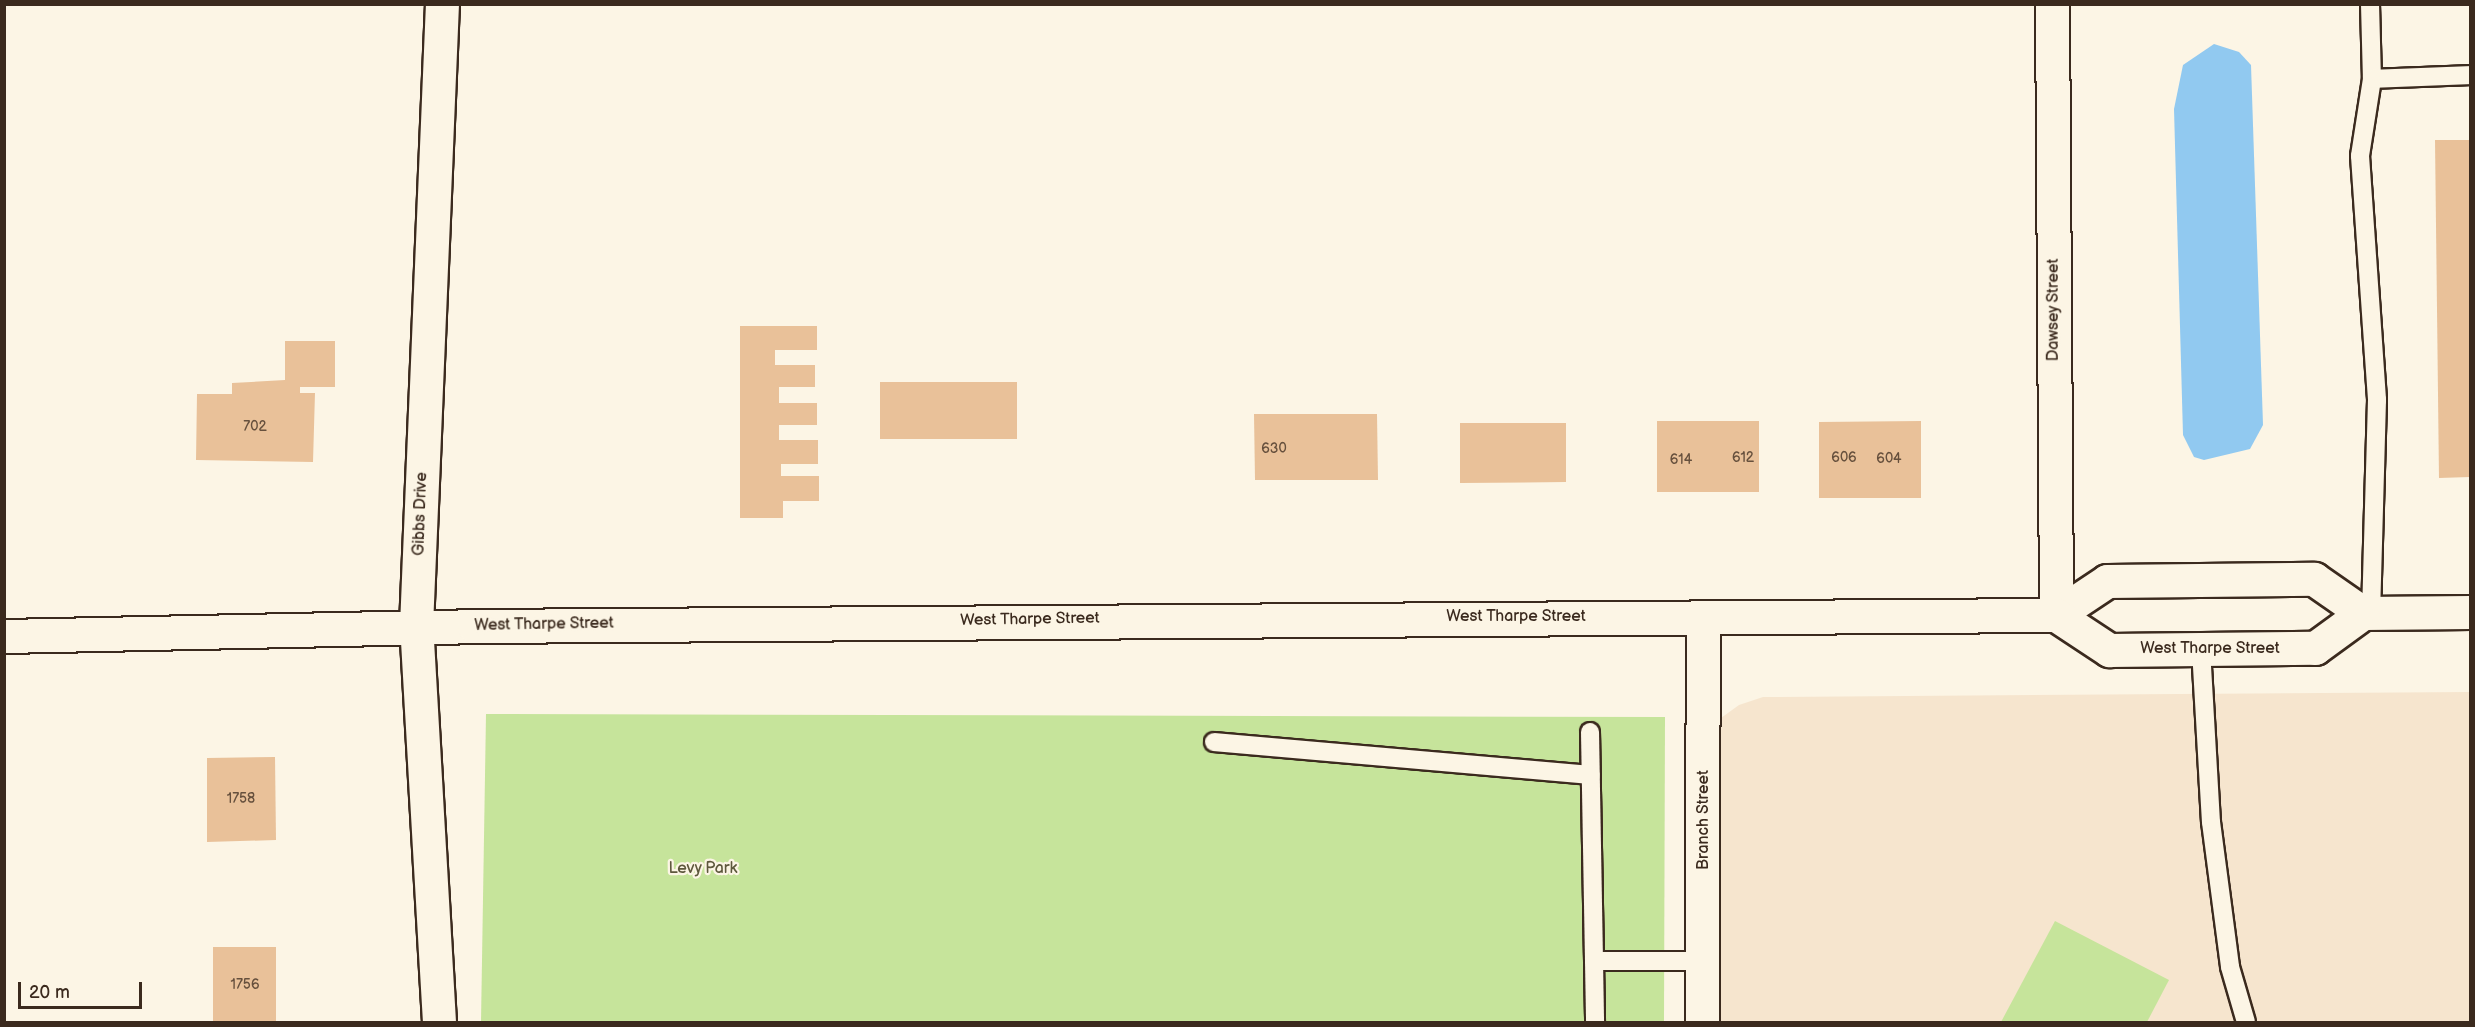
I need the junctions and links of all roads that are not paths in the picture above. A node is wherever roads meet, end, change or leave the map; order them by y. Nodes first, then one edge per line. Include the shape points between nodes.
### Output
1 (442, 4) edge
2 (2052, 4) edge
3 (2370, 4) edge
4 (2470, 75) edge
5 (2372, 78) junction
6 (2367, 612) junction
7 (2470, 612) edge
8 (2056, 615) junction
9 (1703, 617) junction
10 (416, 626) junction
11 (4, 636) edge
12 (2201, 649) junction
13 (1590, 732) dead end
14 (1214, 742) dead end
15 (1591, 775) junction
16 (1594, 961) junction
17 (1703, 961) junction
18 (439, 1023) edge
19 (1595, 1023) edge
20 (1702, 1023) edge
21 (2246, 1023) edge

1 - 10 main road, Gibbs Drive
2 - 8 main road, Dawsey Street
3 - 5 lane
4 - 5 lane
5 - 6 lane via 2360,156 2377,400
6 - 7 main road
6 - 8 main road via 2314,579 2106,581
6 - 12 main road, West Tharpe Street via 2314,648
8 - 9 main road, West Tharpe Street
8 - 12 main road, West Tharpe Street via 2109,650
9 - 10 main road, West Tharpe Street
9 - 17 main road, Branch Street
10 - 11 main road, West Tharpe Street
10 - 18 main road, Gibbs Drive
12 - 21 lane via 2211,822 2230,967
13 - 15 lane
14 - 15 lane
15 - 16 lane
16 - 17 lane
16 - 19 lane
17 - 20 main road, Branch Street

